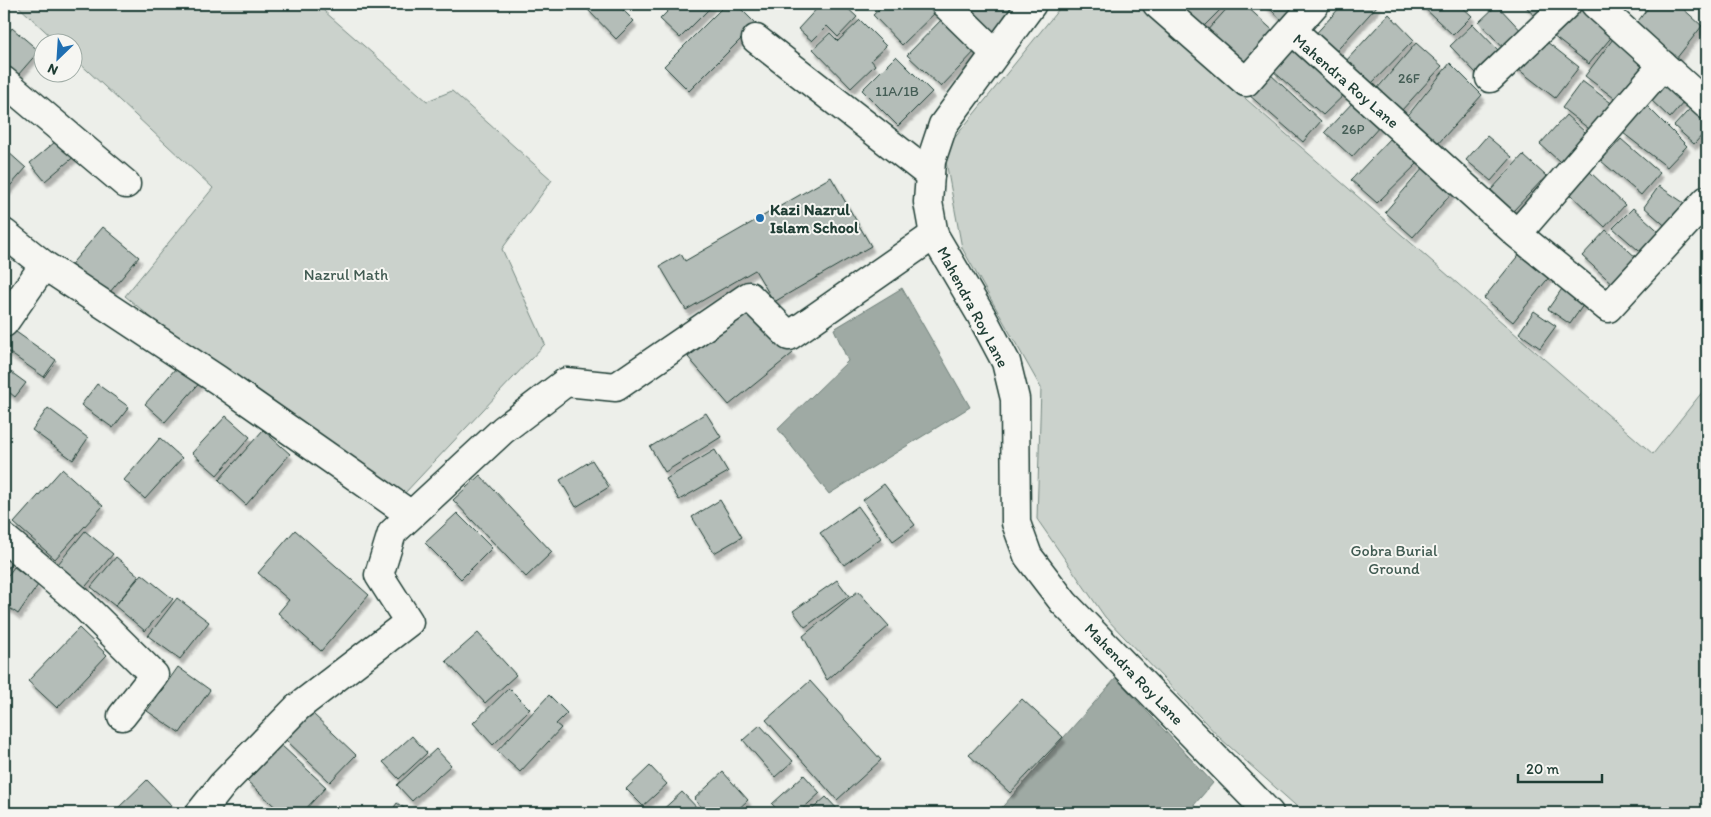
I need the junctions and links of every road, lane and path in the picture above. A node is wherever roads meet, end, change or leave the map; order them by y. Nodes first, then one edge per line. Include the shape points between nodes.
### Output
1 (945, 4) edge
2 (1032, 4) edge
3 (1157, 4) edge
4 (1315, 4) edge
5 (1567, 4) edge
6 (1595, 4) edge
7 (1292, 30) junction
8 (756, 39) dead end
9 (995, 53) junction
10 (1663, 65) junction
11 (1490, 78) dead end
12 (4, 80) edge
13 (1707, 105) edge
14 (930, 175) junction
15 (126, 184) dead end
16 (1707, 200) edge
17 (4, 233) edge
18 (1517, 234) junction
19 (934, 235) junction
20 (44, 265) junction
21 (4, 323) edge
22 (411, 515) junction
23 (4, 538) edge
24 (122, 716) dead end
25 (200, 813) edge
26 (1269, 813) edge

1 - 9 street
2 - 9 street, Mahendra Roy Lane
3 - 7 street, Mahendra Roy Lane via 1246,82
4 - 7 street
5 - 11 street
6 - 10 street
7 - 18 street, Mahendra Roy Lane
8 - 14 street
9 - 14 street, Mahendra Roy Lane via 943,125 931,161
10 - 13 street
10 - 18 street
12 - 15 street
14 - 19 street, Mahendra Roy Lane via 928,202
16 - 18 street, Mahendra Roy Lane via 1608,308
17 - 20 street
19 - 22 street via 789,336 749,296 616,387 566,382 502,430
19 - 26 street, Mahendra Roy Lane via 1006,362 1015,399 1016,524 1028,556 1064,604
20 - 21 street
20 - 22 street via 218,380
22 - 25 street via 392,533 379,575 409,622 298,707 223,784
23 - 24 street via 79,601 154,675

